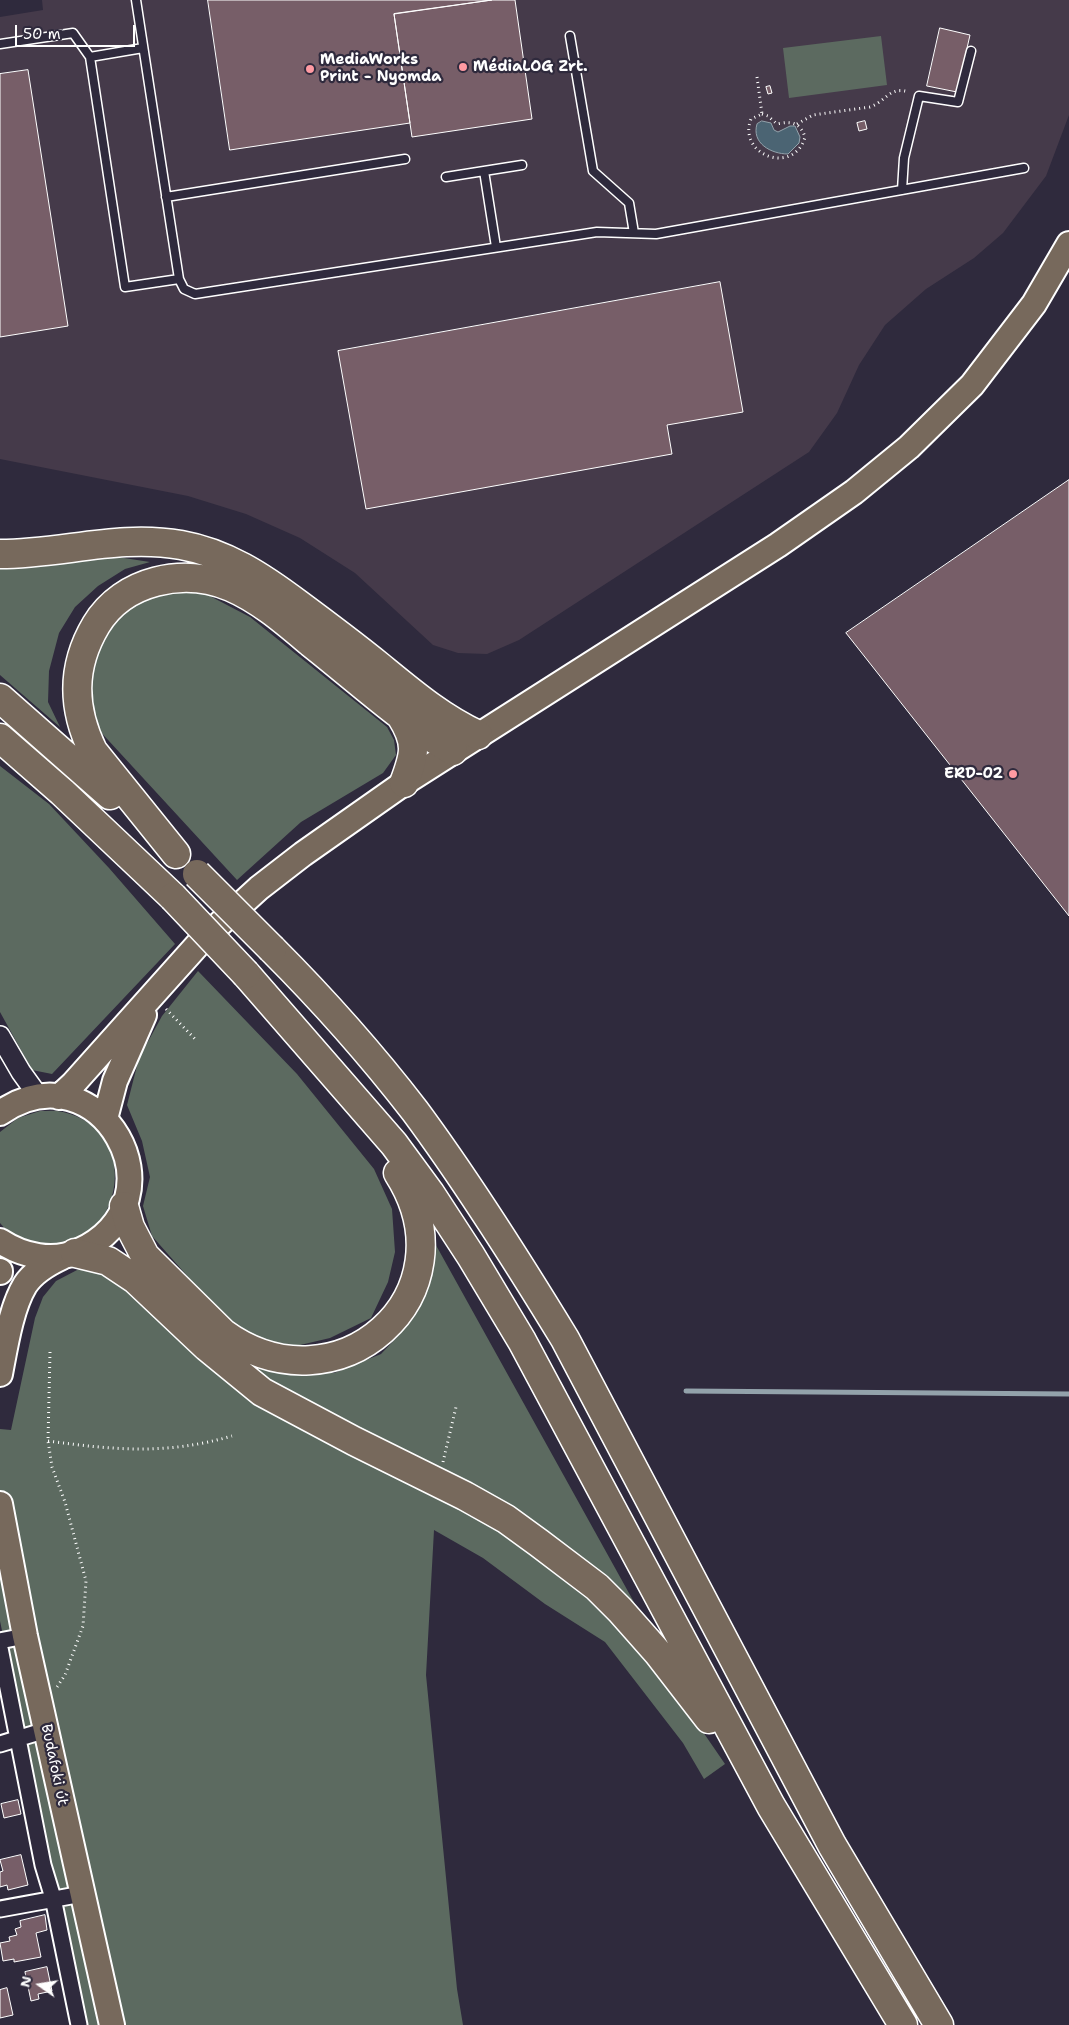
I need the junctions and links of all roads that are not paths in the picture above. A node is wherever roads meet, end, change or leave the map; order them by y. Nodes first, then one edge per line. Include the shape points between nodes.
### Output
1 (136, 0) edge
2 (570, 36) dead end
3 (0, 44) edge
4 (143, 48) junction
5 (971, 51) dead end
6 (90, 57) junction
7 (405, 159) dead end
8 (522, 165) dead end
9 (1024, 168) dead end
10 (484, 171) junction
11 (446, 177) dead end
12 (902, 190) junction
13 (166, 196) junction
14 (634, 233) junction
15 (1069, 244) edge
16 (496, 247) junction
17 (179, 279) junction
18 (0, 554) edge
19 (0, 698) edge
20 (434, 710) junction
21 (400, 714) junction
22 (478, 735) junction
23 (0, 738) edge
24 (453, 751) junction
25 (404, 783) junction
26 (176, 854) junction
27 (153, 995) junction
28 (0, 1036) edge
29 (334, 1073) junction
30 (49, 1097) junction
31 (0, 1113) edge
32 (105, 1119) junction
33 (124, 1206) junction
34 (0, 1241) edge
35 (70, 1255) junction
36 (0, 1374) edge
37 (0, 1504) edge
38 (6, 1571) edge
39 (25, 1636) junction
40 (0, 1641) edge
41 (0, 1648) edge
42 (46, 1730) junction
43 (19, 1739) junction
44 (0, 1744) edge
45 (771, 1806) junction
46 (82, 1894) junction
47 (54, 1898) junction
48 (0, 1909) edge
49 (79, 2025) edge
50 (112, 2025) edge
51 (903, 2025) edge
52 (939, 2025) edge

1 - 4 lane
2 - 14 lane via 593,171 629,203
3 - 6 lane via 73,33
4 - 6 lane
4 - 13 lane
5 - 12 lane via 958,102 919,96 904,158
6 - 17 lane via 125,287
7 - 13 lane
8 - 10 lane
9 - 12 lane
10 - 11 lane
10 - 16 lane
12 - 14 lane via 656,234
13 - 17 lane
14 - 16 lane via 597,232
15 - 22 main road via 1034,304 972,385 909,447 854,492 743,568
16 - 17 lane via 195,294 184,288
18 - 20 highway via 135,540 215,553 265,578
19 - 26 highway
20 - 22 highway
20 - 24 highway via 446,729
21 - 24 highway
21 - 25 highway via 411,732 413,746
21 - 26 highway via 274,612 229,586 201,579 173,578 132,591 107,611 87,641 76,685 77,708 83,732 101,763
22 - 24 main road
23 - 29 highway, bridge via 173,897
24 - 25 main road
25 - 27 main road via 259,888 201,941
26 - 52 highway, bridge via 313,990 361,1044 415,1112 526,1275 565,1339 832,1845
27 - 30 main road via 73,1084
27 - 32 main road via 115,1080
28 - 30 street
29 - 33 highway via 408,1188 421,1231 421,1251 406,1303 383,1330 369,1340 328,1357 298,1361 266,1356 234,1341 145,1256 130,1227
29 - 45 highway via 430,1193 522,1341
30 - 31 main road via 24,1100
30 - 32 main road via 83,1104
32 - 33 main road via 123,1144 128,1160 130,1175
33 - 35 main road via 105,1235 91,1246
34 - 35 main road via 10,1248 36,1256
35 - 36 main road via 48,1264 25,1285 13,1316
35 - 45 highway via 108,1261 135,1279 206,1348 262,1392 506,1519 574,1568 609,1598 658,1653
37 - 38 main road, Budafoki út
38 - 39 main road, Budafoki út
39 - 40 street
39 - 42 main road, Budafoki út
41 - 43 street, Budafoki út
42 - 43 street
42 - 46 main road, Budafoki út
43 - 44 street
43 - 47 street, Budafoki út via 43,1865
45 - 51 highway
46 - 47 street
46 - 50 main road, Budafoki út
47 - 48 street
47 - 49 street, Budafoki út

